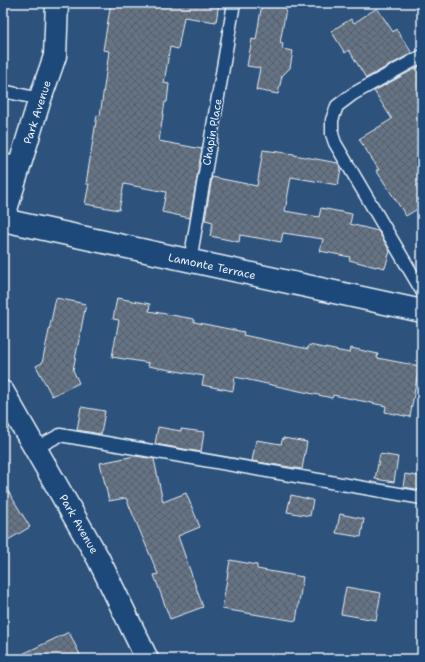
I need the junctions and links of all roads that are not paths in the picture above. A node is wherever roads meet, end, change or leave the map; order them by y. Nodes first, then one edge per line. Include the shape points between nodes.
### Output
1 (57, 3) edge
2 (234, 3) edge
3 (422, 56) edge
4 (3, 91) edge
5 (40, 99) junction
6 (12, 162) edge
7 (3, 219) edge
8 (190, 261) junction
9 (422, 291) edge
10 (422, 311) edge
11 (3, 392) edge
12 (36, 448) junction
13 (422, 498) edge
14 (151, 658) edge

1 - 5 street, Park Avenue via 55,56
2 - 8 lane, Chapin Place
3 - 9 lane via 348,98 337,106 332,120 335,143
4 - 5 lane
5 - 6 street, Park Avenue
6 - 7 street, Park Avenue
7 - 8 street, Lamonte Terrace
8 - 10 street, Lamonte Terrace
11 - 12 street, Park Avenue
12 - 13 lane via 60,435
12 - 14 street, Park Avenue

